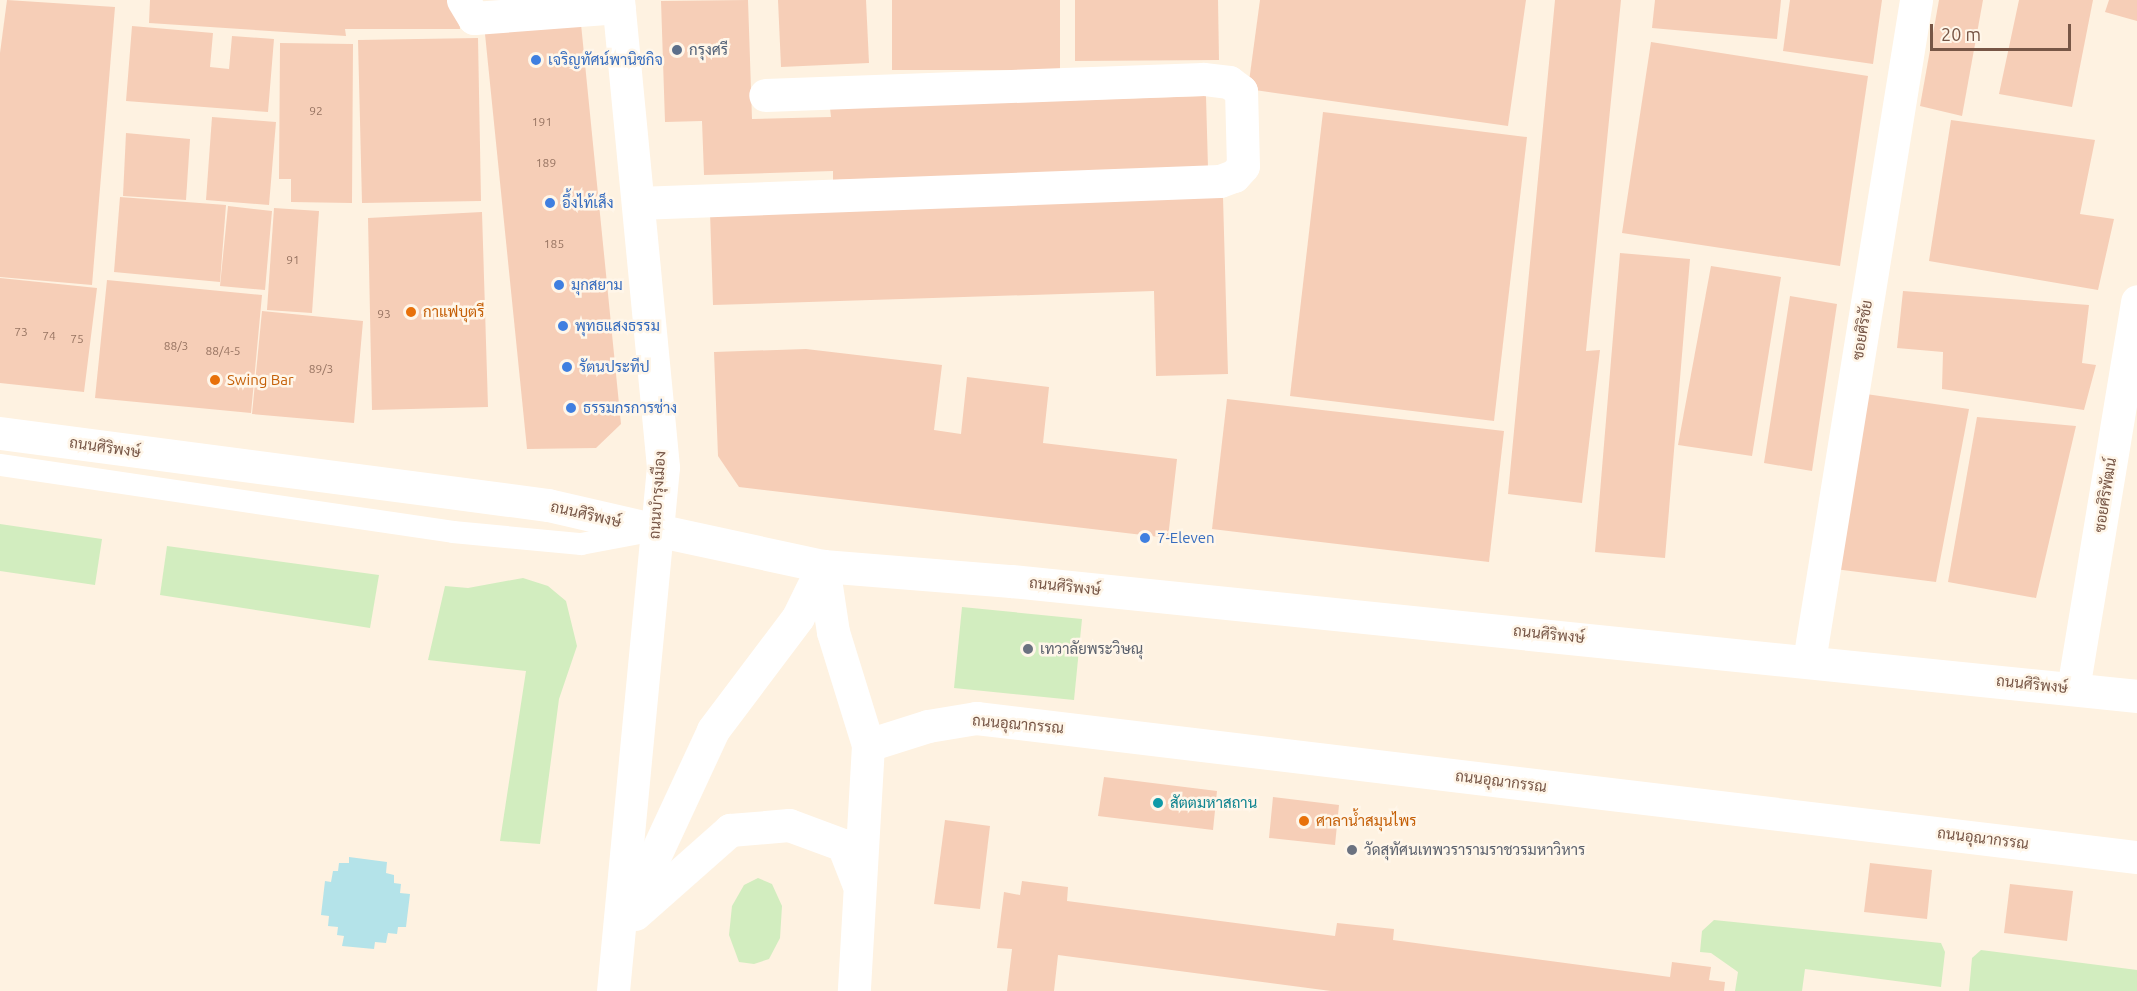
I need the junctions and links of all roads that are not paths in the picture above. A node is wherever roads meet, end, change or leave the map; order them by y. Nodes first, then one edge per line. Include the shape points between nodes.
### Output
1 (463, 0) edge
2 (1916, 0) edge
3 (619, 3) edge
4 (765, 95) dead end
5 (638, 203) junction
6 (2137, 301) edge
7 (0, 433) edge
8 (0, 465) edge
9 (656, 530) junction
10 (823, 566) junction
11 (1809, 661) junction
12 (2073, 689) junction
13 (2137, 696) edge
14 (868, 745) junction
15 (2137, 857) edge
16 (861, 892) junction
17 (622, 925) junction
18 (613, 991) edge
19 (854, 991) edge

1 - 3 street via 474,18
2 - 11 street, ซอยศิริชัย
3 - 5 street, ถนนบำรุงเมือง
4 - 5 street via 1203,79 1229,82 1241,91 1243,166 1234,176 1220,181
5 - 9 street, ถนนบำรุงเมือง via 663,467
6 - 12 street, ซอยศิริพัฒน์
7 - 9 street, ถนนศิริพงษ์ via 548,505
8 - 9 lane via 453,532 581,544
9 - 10 street, ถนนศิริพงษ์
9 - 17 street, ถนนบำรุงเมือง
10 - 11 street, ถนนศิริพงษ์ via 1011,581
10 - 14 street via 833,632
10 - 17 street via 798,616 713,730
11 - 12 street, ถนนศิริพงษ์
12 - 13 street, ถนนศิริพงษ์
14 - 15 street, ถนนอุณากรรณ via 928,726 976,718
14 - 16 street
16 - 17 street via 843,845 789,825 730,830
16 - 19 street
17 - 18 street, ถนนบำรุงเมือง

